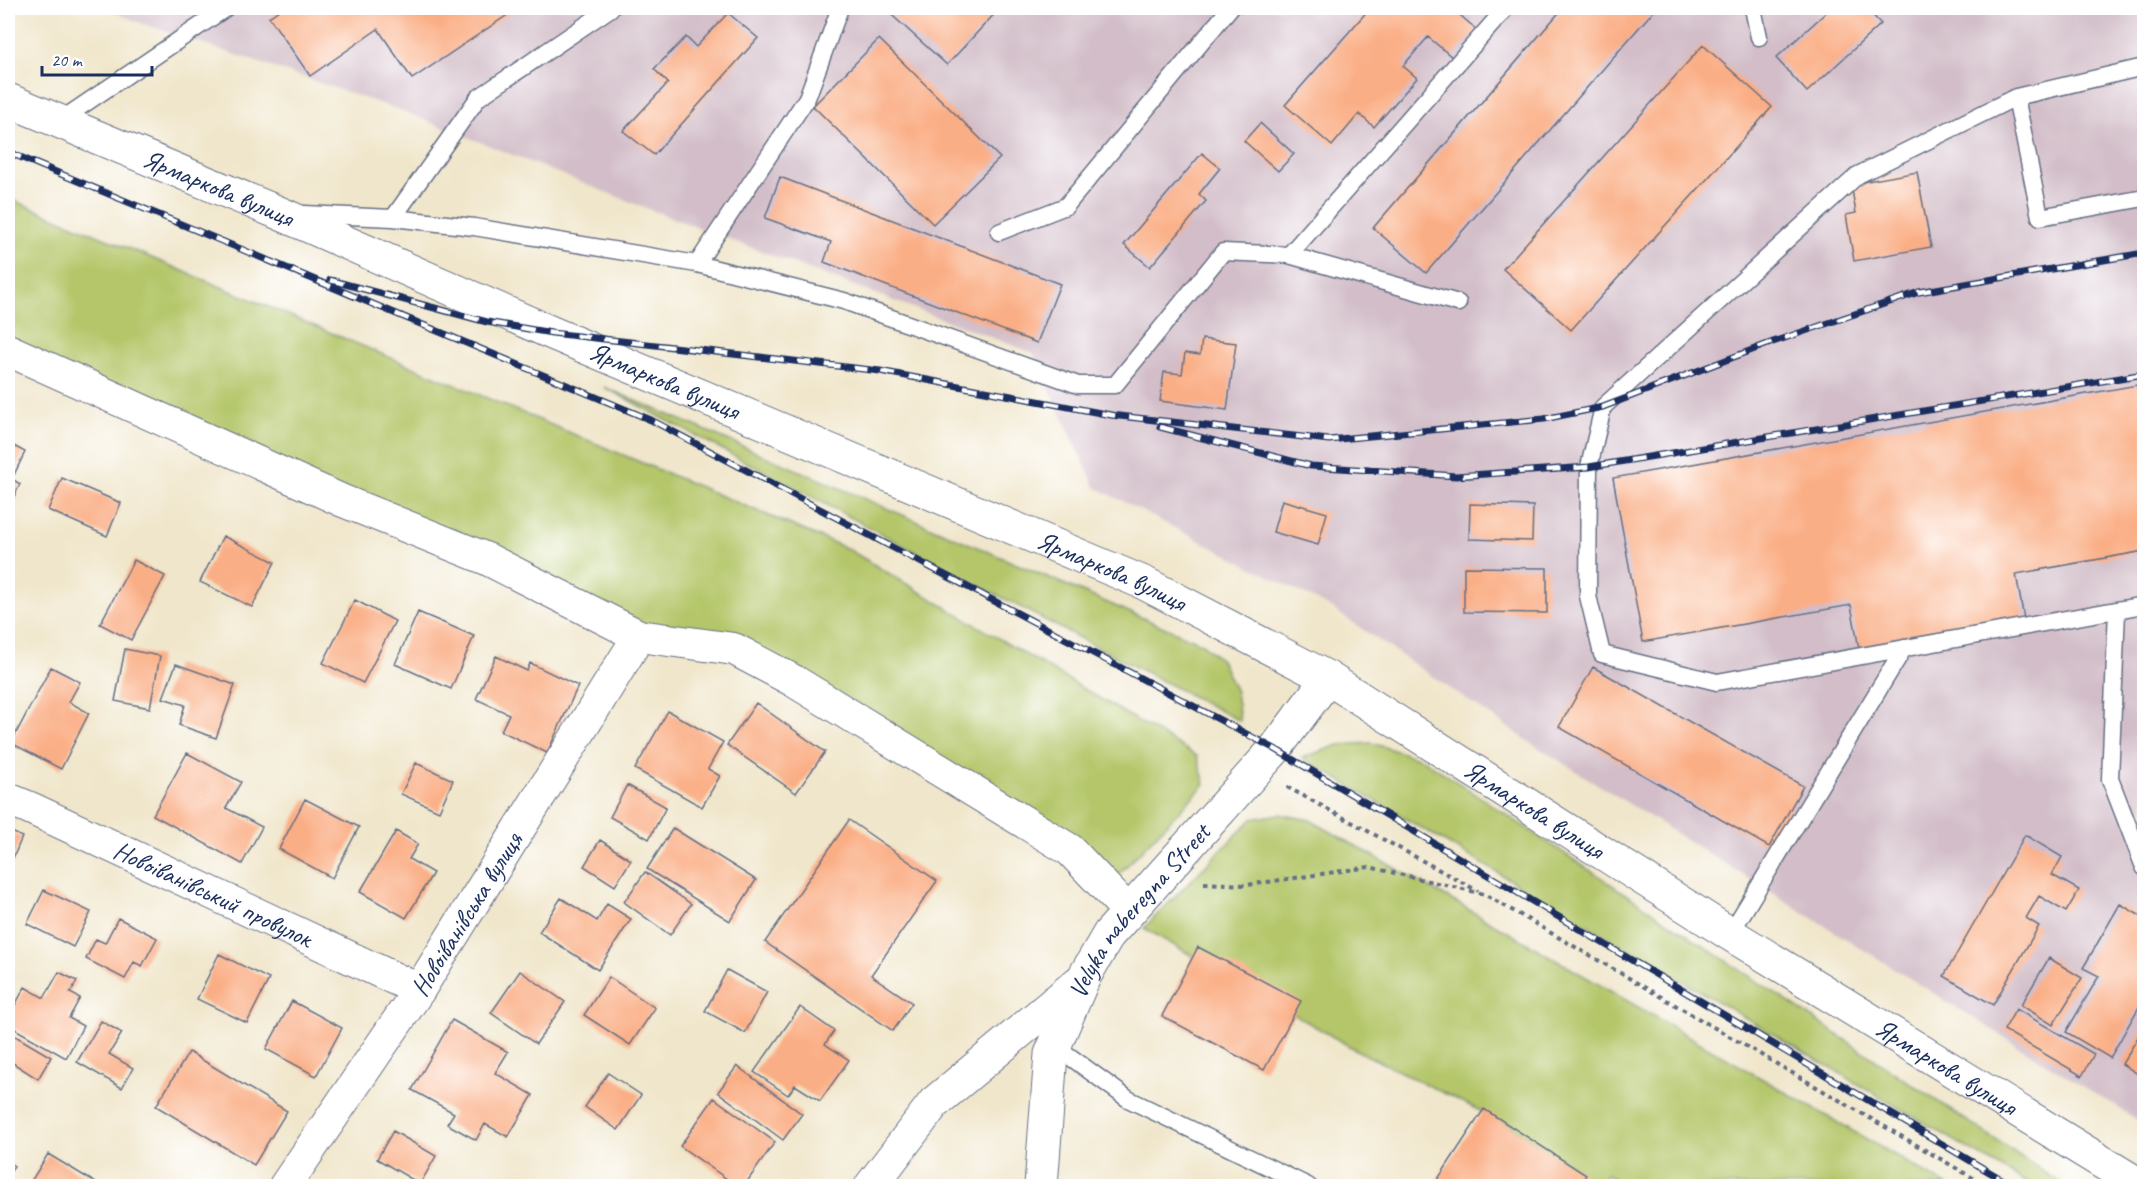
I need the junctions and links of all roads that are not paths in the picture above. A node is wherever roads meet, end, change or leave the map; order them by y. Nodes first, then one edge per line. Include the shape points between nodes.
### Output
1 (226, 8) edge
2 (611, 8) edge
3 (840, 8) edge
4 (1230, 8) edge
5 (1506, 8) edge
6 (1753, 8) edge
7 (1759, 37) dead end
8 (2145, 67) edge
9 (2016, 97) junction
10 (8, 99) edge
11 (58, 122) junction
12 (2145, 198) edge
13 (279, 213) junction
14 (393, 218) junction
15 (999, 232) dead end
16 (1289, 255) junction
17 (697, 264) junction
18 (1458, 303) dead end
19 (8, 350) edge
20 (2145, 605) edge
21 (2117, 610) junction
22 (639, 636) junction
23 (1904, 648) junction
24 (1328, 678) junction
25 (8, 799) edge
26 (2145, 867) edge
27 (1129, 912) junction
28 (1731, 934) junction
29 (1084, 977) junction
30 (419, 990) junction
31 (1054, 1045) junction
32 (285, 1186) edge
33 (871, 1186) edge
34 (1041, 1186) edge
35 (1308, 1186) edge
36 (2141, 1186) edge

1 - 11 lane
2 - 14 lane via 478,99
3 - 17 lane via 807,98
4 - 15 lane via 1066,206
5 - 16 lane
6 - 7 lane
8 - 9 lane
9 - 12 lane via 2040,217
9 - 23 lane via 1858,175 1603,407 1589,467 1588,596 1602,654 1717,682
10 - 11 main road, Ярмаркова вулиця
11 - 13 main road, Ярмаркова вулиця
13 - 14 lane
13 - 24 main road, Ярмаркова вулиця via 1144,583
14 - 17 lane via 474,227
16 - 17 lane via 1223,252 1115,386 1078,385 844,301
16 - 18 lane
19 - 22 street via 343,501 487,560
20 - 21 lane
21 - 23 lane
21 - 26 lane via 2110,779
22 - 27 street via 734,649 794,681 1070,850
22 - 30 street, Новоіванівська вулиця
23 - 28 lane
24 - 27 main road, Velyka naberegna Street via 1275,749
24 - 28 main road, Ярмаркова вулиця
25 - 30 street, Новоіванівський провулок
27 - 29 main road, Velyka naberegna Street via 1109,934
28 - 36 main road, Ярмаркова вулиця
29 - 31 main road, Velyka naberegna Street
29 - 33 main road via 934,1103
30 - 32 street, Новоіванівська вулиця
31 - 34 main road, Velyka naberegna Street
31 - 35 lane via 1128,1099

